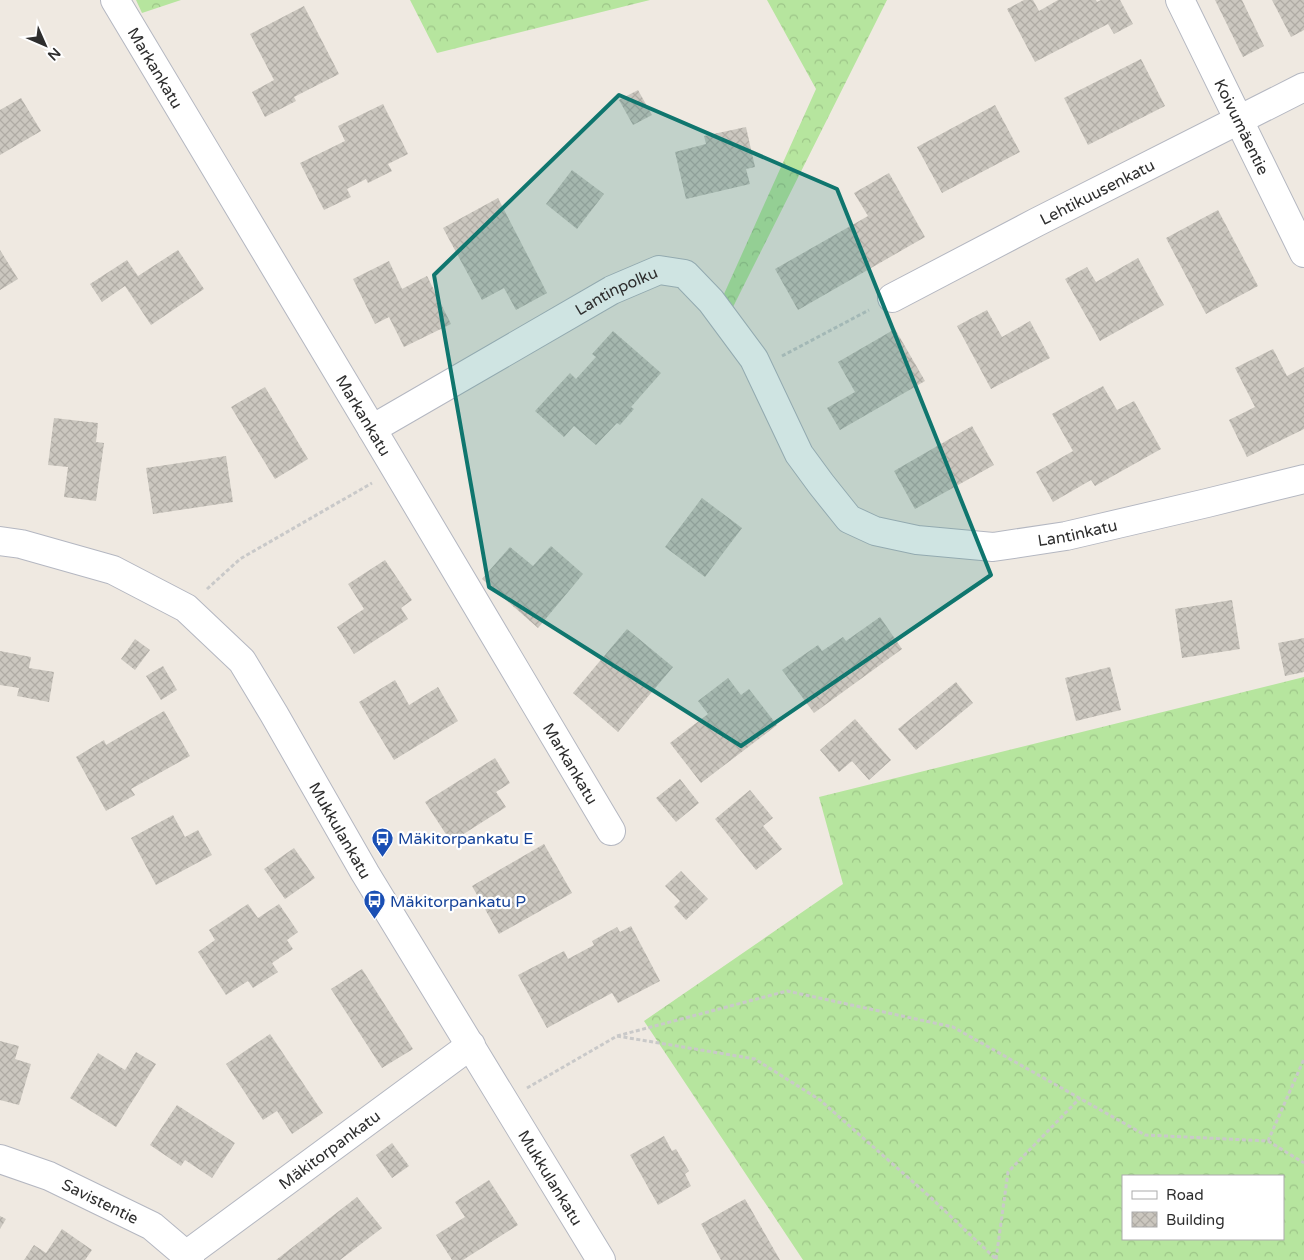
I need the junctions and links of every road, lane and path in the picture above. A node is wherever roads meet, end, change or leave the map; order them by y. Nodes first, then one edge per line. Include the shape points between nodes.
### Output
1 (116, 0) edge
2 (1180, 0) edge
3 (1304, 87) edge
4 (1239, 120) junction
5 (1304, 253) edge
6 (892, 298) joint
7 (758, 368) junction
8 (372, 429) junction
9 (396, 470) junction
10 (1304, 478) edge
11 (849, 519) joint
12 (0, 541) edge
13 (186, 608) junction
14 (611, 831) dead end
15 (617, 1036) junction
16 (471, 1045) junction
17 (1304, 1059) edge
18 (1080, 1098) junction
19 (505, 1101) junction
20 (1268, 1141) junction
21 (0, 1160) edge
22 (1304, 1162) edge
23 (188, 1258) edge
24 (997, 1259) edge
25 (601, 1260) edge

1 - 8 street, Markankatu
2 - 4 street, Koivumäentie
3 - 4 street, Lehtikuusenkatu
4 - 5 street, Koivumäentie
4 - 6 street, Lehtikuusenkatu
6 - 7 path
7 - 8 street, Lantinpolku via 711,300 685,274 659,270 612,290
7 - 11 street, Lantinpolku via 799,454
8 - 9 street, Markankatu
9 - 13 path via 240,559
9 - 14 street, Markankatu
10 - 11 street, Lantinkatu via 1066,536 993,547 917,540 875,531
12 - 13 street, Mukkulankatu via 114,570
13 - 16 street, Mukkulankatu via 242,661 365,873
15 - 18 path via 787,992 953,1026
15 - 19 path
15 - 24 path via 755,1059 820,1100
16 - 19 street, Mukkulankatu
16 - 23 street, Mäkitorpankatu
17 - 20 path
18 - 20 path via 1145,1135
18 - 24 path via 1008,1172
19 - 25 street, Mukkulankatu
20 - 22 path
21 - 23 street, Savistentie via 49,1176 152,1226

